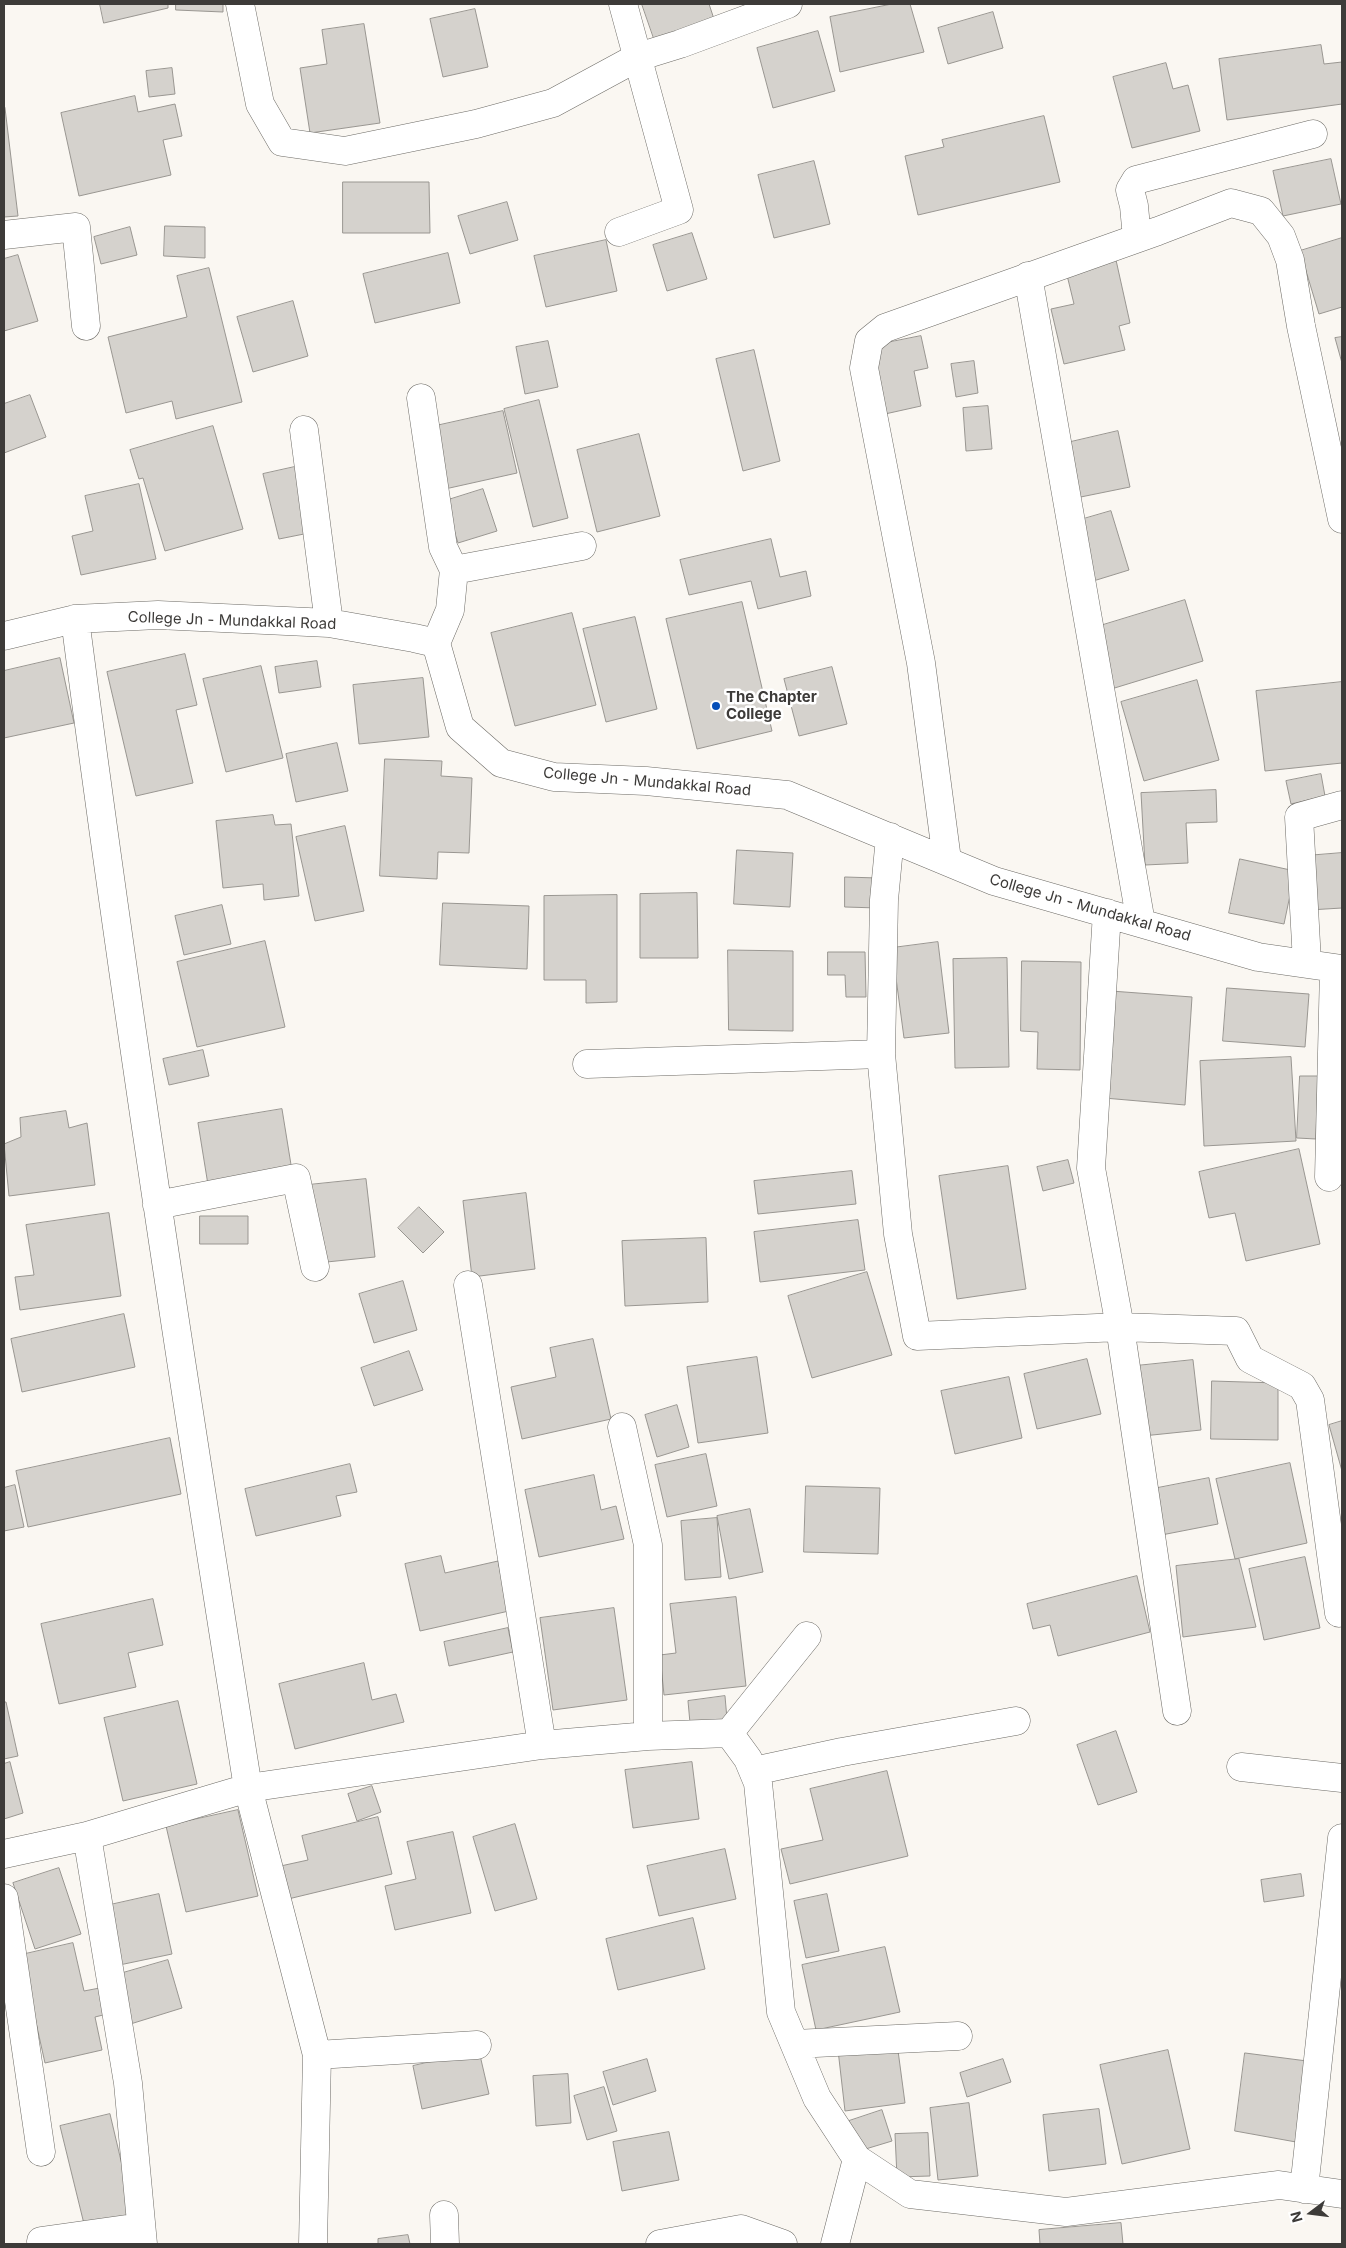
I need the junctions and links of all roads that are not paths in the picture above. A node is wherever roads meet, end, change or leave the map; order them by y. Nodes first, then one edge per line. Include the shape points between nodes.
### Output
1 (240, 4) edge
2 (624, 4) edge
3 (788, 4) edge
4 (638, 57) junction
5 (1313, 134) dead end
6 (619, 232) dead end
7 (4, 235) edge
8 (1137, 238) junction
9 (1028, 276) junction
10 (86, 326) dead end
11 (421, 398) dead end
12 (304, 430) dead end
13 (1342, 519) edge
14 (582, 546) dead end
15 (454, 570) junction
16 (75, 619) junction
17 (329, 623) junction
18 (4, 636) edge
19 (436, 643) junction
20 (1342, 805) edge
21 (890, 837) junction
22 (947, 860) junction
23 (1107, 914) junction
24 (1141, 923) junction
25 (1307, 962) junction
26 (1338, 969) edge
27 (881, 1054) junction
28 (588, 1064) dead end
29 (1329, 1177) dead end
30 (157, 1205) junction
31 (314, 1267) dead end
32 (468, 1284) dead end
33 (1120, 1326) junction
34 (622, 1427) dead end
35 (1339, 1613) dead end
36 (807, 1636) dead end
37 (1177, 1711) dead end
38 (1016, 1720) dead end
39 (729, 1733) junction
40 (648, 1736) junction
41 (542, 1745) junction
42 (1241, 1767) dead end
43 (754, 1770) junction
44 (1342, 1778) edge
45 (248, 1788) junction
46 (87, 1836) junction
47 (1342, 1838) edge
48 (4, 1854) edge
49 (4, 1898) edge
50 (958, 2036) dead end
51 (795, 2044) junction
52 (477, 2045) dead end
53 (317, 2055) junction
54 (41, 2152) dead end
55 (858, 2158) junction
56 (1304, 2188) junction
57 (1342, 2194) edge
58 (444, 2215) dead end
59 (142, 2236) edge
60 (41, 2241) dead end
61 (313, 2244) edge
62 (445, 2244) edge
63 (660, 2244) edge
64 (783, 2244) edge
65 (835, 2244) edge

1 - 4 street via 260,104 282,142 345,151 476,124 553,103
2 - 4 street
3 - 4 street
4 - 6 street via 679,210
5 - 8 street via 1136,180 1130,190
7 - 10 street via 76,227
8 - 9 street
8 - 13 street via 1231,203 1261,211 1281,236 1290,260 1300,326
9 - 22 street via 885,328 869,341 864,368 921,663
9 - 24 street
11 - 15 street via 443,547
12 - 17 street
14 - 15 street
15 - 19 street via 450,610
16 - 17 street, College Jn - Mundakkal Road via 158,615
16 - 18 street, College Jn - Mundakkal Road
16 - 30 street
17 - 19 street, College Jn - Mundakkal Road
19 - 21 street, College Jn - Mundakkal Road via 460,727 500,763 554,777 646,781 786,795
20 - 25 street via 1300,817
21 - 22 street, College Jn - Mundakkal Road
21 - 27 street via 884,900
22 - 23 street, College Jn - Mundakkal Road via 994,881
23 - 24 street, College Jn - Mundakkal Road
23 - 33 street via 1091,1168
24 - 25 street, College Jn - Mundakkal Road via 1258,957
25 - 26 street, College Jn - Mundakkal Road
26 - 29 street
27 - 28 street
27 - 33 street via 898,1234 917,1336
30 - 31 street via 296,1178
30 - 45 street
32 - 41 street
33 - 35 street via 1236,1331 1250,1359 1302,1386 1310,1400
33 - 37 street
34 - 40 street via 648,1545
36 - 39 street
38 - 43 street
39 - 40 street
39 - 43 street
40 - 41 street
41 - 45 street
42 - 44 street
43 - 51 street via 758,1783 781,2012
45 - 46 street
45 - 53 street
46 - 48 street
46 - 59 street via 128,2083
47 - 56 street
49 - 54 street
50 - 51 street
51 - 55 street via 817,2098
52 - 53 street
53 - 61 street
55 - 56 street via 910,2194 1066,2212 1280,2186
55 - 65 street
56 - 57 street
58 - 62 street
59 - 60 street
63 - 64 street via 741,2228

